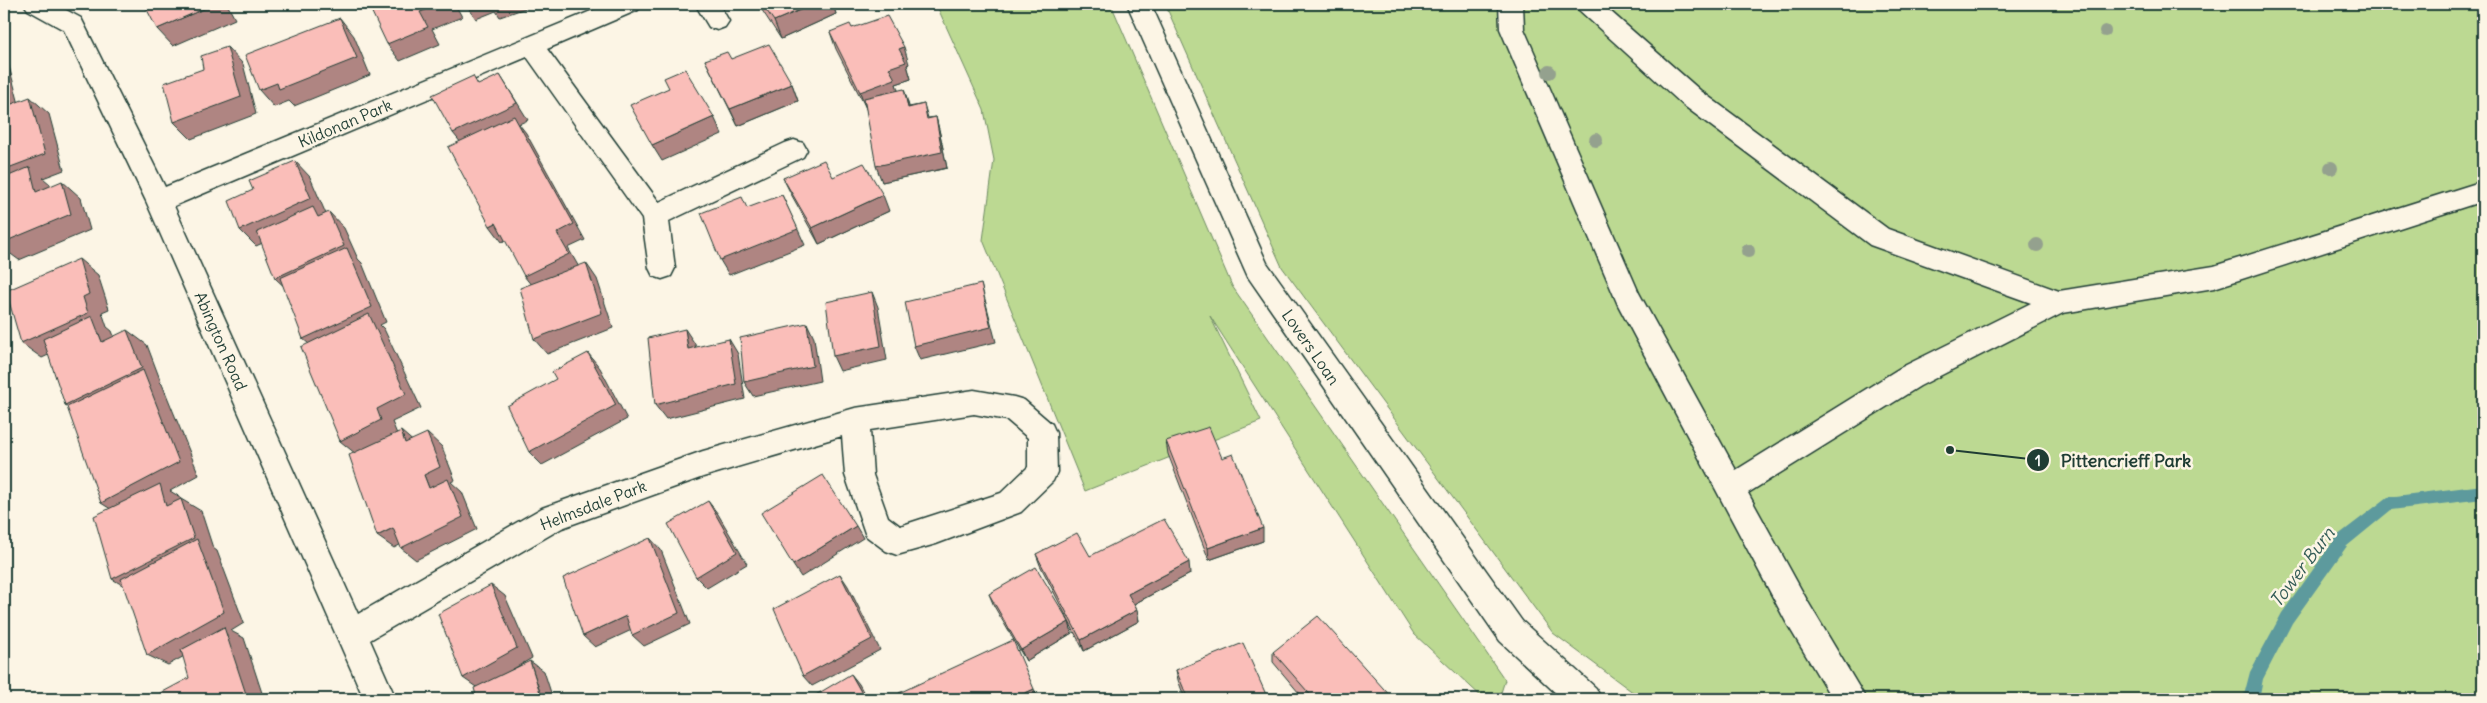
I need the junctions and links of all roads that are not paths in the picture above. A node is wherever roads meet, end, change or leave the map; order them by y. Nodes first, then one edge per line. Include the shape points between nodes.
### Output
1 (36, 4) edge
2 (630, 4) edge
3 (1139, 4) edge
4 (1511, 4) edge
5 (1587, 4) edge
6 (531, 45) junction
7 (794, 150) dead end
8 (2483, 191) edge
9 (159, 200) junction
10 (655, 216) junction
11 (662, 268) dead end
12 (2059, 302) junction
13 (855, 420) junction
14 (1730, 490) junction
15 (350, 634) junction
16 (380, 699) edge
17 (1586, 699) edge
18 (1850, 699) edge

1 - 9 street, Abington Road via 73,24
2 - 6 street, Kildonan Park
3 - 17 street, Lovers Loan via 1256,269 1511,631
4 - 14 street via 1512,29 1627,297
5 - 12 street via 1692,98 1879,237
6 - 9 street, Kildonan Park
6 - 10 street
7 - 10 street
8 - 12 street via 2214,277
9 - 15 street, Abington Road
10 - 11 street
12 - 14 street via 1910,377
13 - 13 street, Helmsdale Park via 974,402 1014,409 1042,433 1043,472 1012,503 897,541 876,526 859,475
13 - 15 street, Helmsdale Park via 703,464 552,518
14 - 18 street via 1797,612
15 - 16 street, Abington Road

